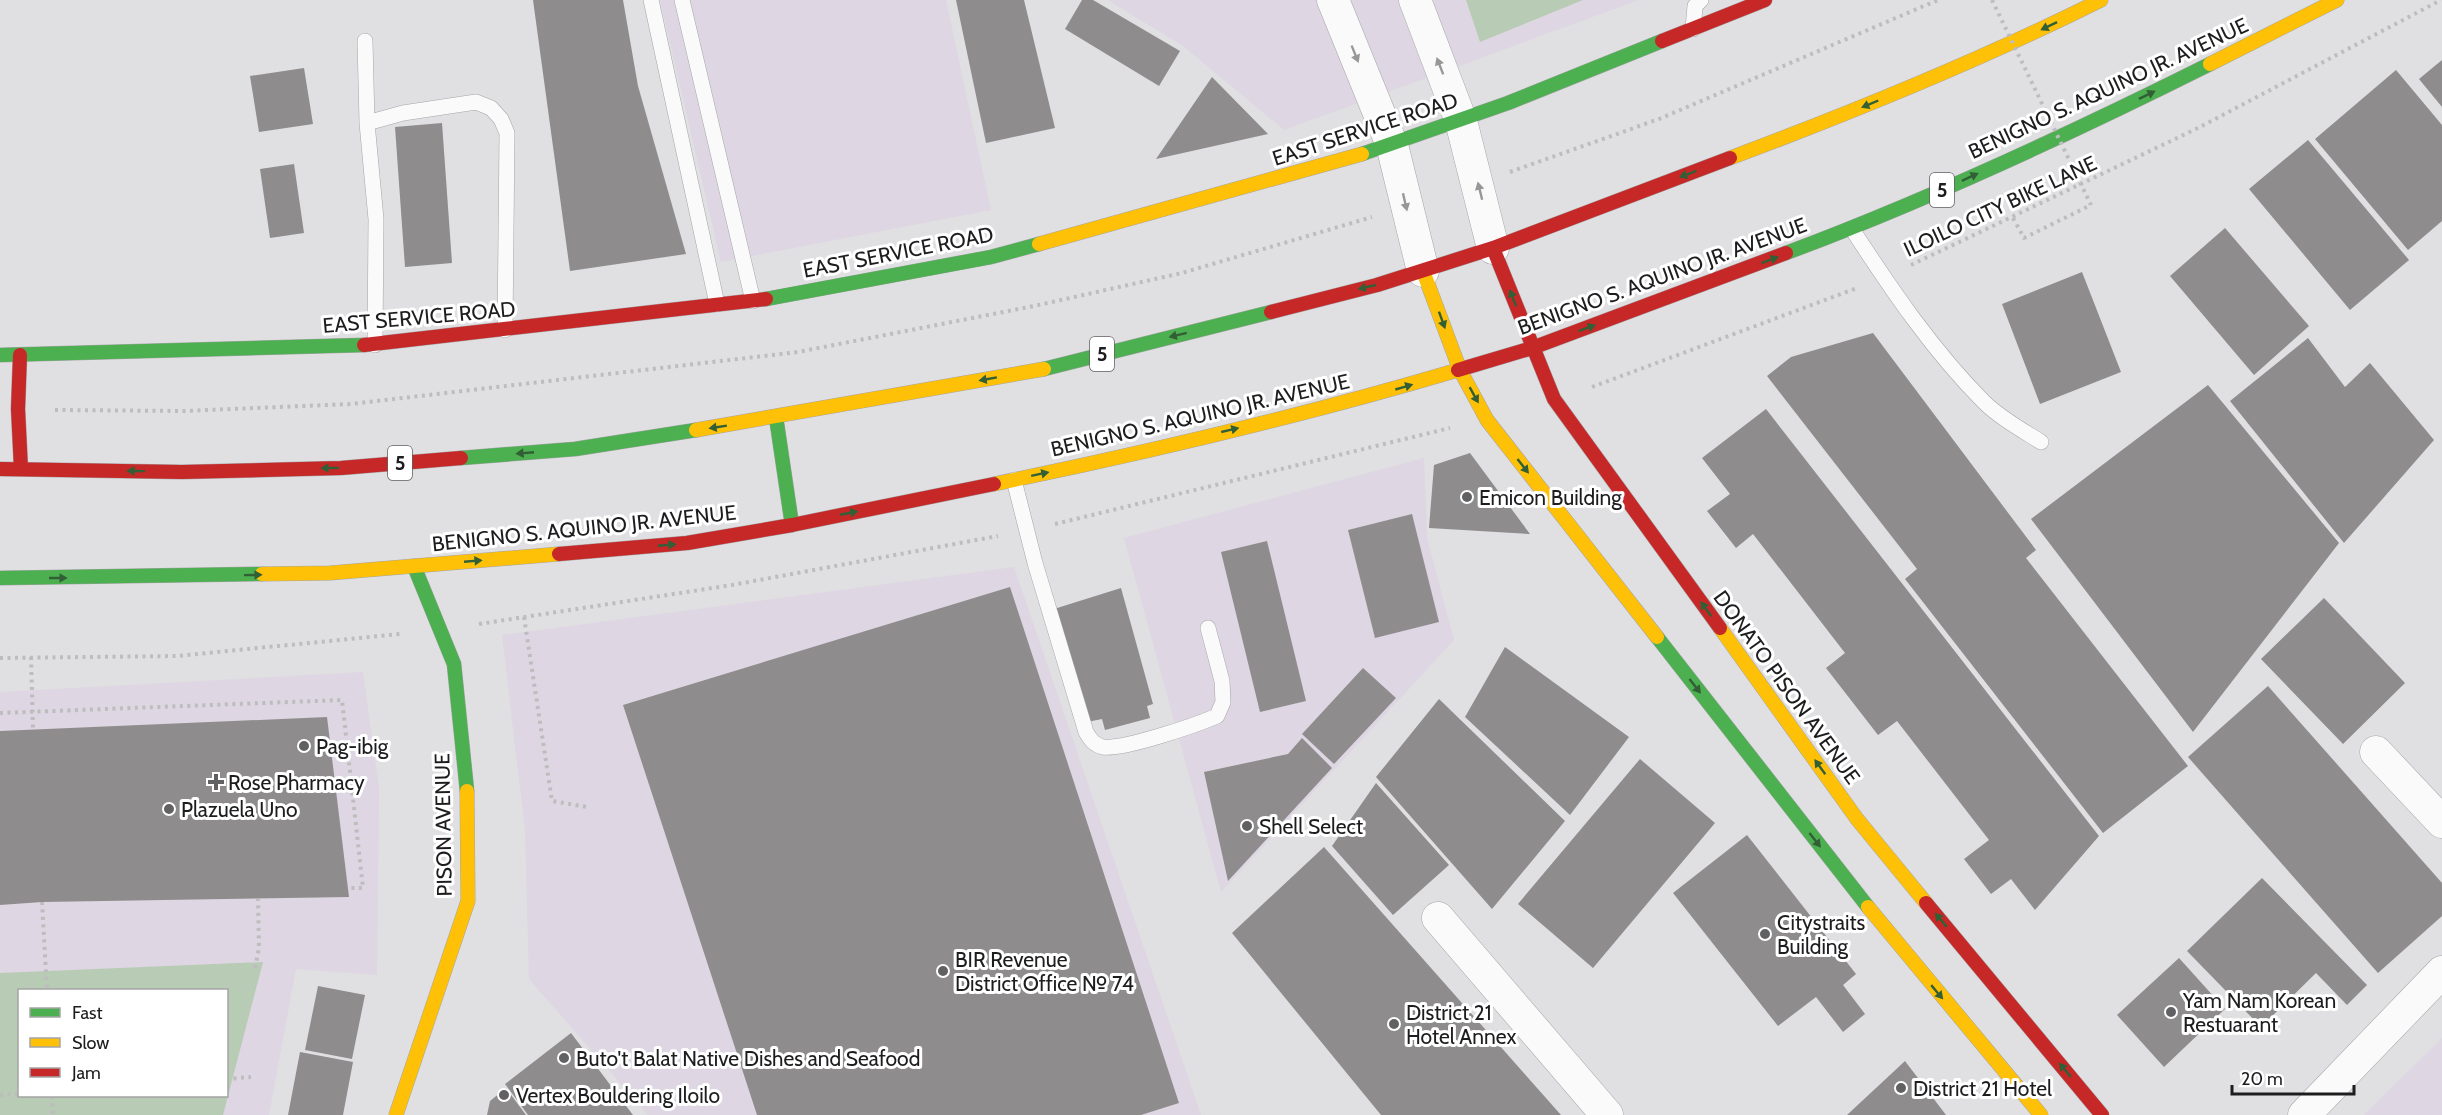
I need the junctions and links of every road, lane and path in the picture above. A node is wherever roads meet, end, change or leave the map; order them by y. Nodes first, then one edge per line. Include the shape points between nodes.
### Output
1 (651, 0) edge
2 (682, 0) edge
3 (1333, 0) edge
4 (1415, 0) edge
5 (1701, 0) edge
6 (1765, 0) edge
7 (1992, 0) edge
8 (2101, 0) edge
9 (2337, 0) edge
10 (2441, 0) edge
11 (1693, 29) junction
12 (365, 41) dead end
13 (1461, 121) junction
14 (367, 123) junction
15 (1392, 145) junction
16 (2013, 218) junction
17 (1852, 229) junction
18 (1493, 248) junction
19 (1423, 271) junction
20 (1884, 278) junction
21 (753, 301) junction
22 (717, 304) junction
23 (505, 330) junction
24 (375, 345) junction
25 (1532, 348) junction
26 (0, 355) edge
27 (20, 355) junction
28 (1460, 370) junction
29 (1554, 399) junction
30 (776, 417) junction
31 (2041, 442) dead end
32 (0, 469) edge
33 (21, 469) junction
34 (1014, 480) junction
35 (792, 525) junction
36 (414, 566) junction
37 (0, 578) edge
38 (524, 617) dead end
39 (1208, 628) dead end
40 (31, 657) dead end
41 (33, 712) junction
42 (0, 713) edge
43 (33, 729) dead end
44 (2376, 752) dead end
45 (588, 807) dead end
46 (2442, 822) edge
47 (348, 888) dead end
48 (258, 898) dead end
49 (42, 902) dead end
50 (1438, 918) dead end
51 (255, 968) dead end
52 (2442, 972) edge
53 (47, 989) edge
54 (251, 1077) dead end
55 (228, 1079) edge
56 (18, 1094) edge
57 (0, 1095) edge
58 (52, 1097) edge
59 (53, 1115) edge
60 (396, 1115) edge
61 (1607, 1115) edge
62 (2041, 1115) edge
63 (2102, 1115) edge
64 (2304, 1115) edge

1 - 22 lane
2 - 21 lane
3 -> 15 street
13 -> 4 street
5 - 11 lane via 1695,6
6 - 11 main road, EAST SERVICE ROAD
7 - 16 path, bridge via 2091,205 2024,238
8 -> 18 main road, 5 via 1839,117
17 -> 9 main road, BENIGNO S. AQUINO JR. AVENUE / 5 via 2138,100
10 - 16 path, ILOILO CITY BIKE LANE via 2198,128
11 - 13 main road, EAST SERVICE ROAD
12 - 14 lane
13 - 15 main road, EAST SERVICE ROAD
18 -> 13 street
14 - 23 lane via 403,113 476,102 501,119 507,133
14 - 24 lane via 376,219
15 -> 19 street
15 - 21 main road, EAST SERVICE ROAD via 991,257
16 - 20 path, ILOILO CITY BIKE LANE
17 - 20 lane
25 -> 17 main road, BENIGNO S. AQUINO JR. AVENUE / 5
18 - 19 main road, 5
25 -> 18 main road, DONATO PISON AVENUE
19 -> 28 main road
19 -> 30 main road, 5 via 1047,368
20 - 29 path, ILOILO CITY BIKE LANE via 1620,378
20 - 31 lane via 1985,403
21 - 22 main road, EAST SERVICE ROAD
22 - 23 main road, EAST SERVICE ROAD
23 - 24 main road, EAST SERVICE ROAD
24 - 27 main road, EAST SERVICE ROAD
25 - 28 main road, BENIGNO S. AQUINO JR. AVENUE / 5
25 - 29 main road, DONATO PISON AVENUE
26 - 27 main road, EAST SERVICE ROAD
27 - 33 main road
34 -> 28 main road, BENIGNO S. AQUINO JR. AVENUE / 5 via 1347,403
28 -> 62 main road via 1487,420 1893,941
63 -> 29 main road, DONATO PISON AVENUE via 1857,819
30 -> 33 main road, 5 via 575,449 341,468 182,472
30 - 35 main road
32 - 33 main road, 5
35 -> 34 main road, BENIGNO S. AQUINO JR. AVENUE / 5
34 - 39 lane via 1091,742 1113,747 1217,716 1223,702 1222,681
36 -> 35 main road, BENIGNO S. AQUINO JR. AVENUE / 5 via 687,543
37 -> 36 main road, BENIGNO S. AQUINO JR. AVENUE / 5 via 330,573
36 - 60 main road, PISON AVENUE via 453,664 467,778 468,902
38 - 45 path via 552,801
40 - 41 path
41 - 42 path
41 - 43 path
41 - 47 path via 342,700 363,888
44 - 46 street
48 - 51 path via 259,948
49 - 53 path
50 - 61 street
52 - 64 street
54 - 55 path
56 - 57 path
58 - 59 path

